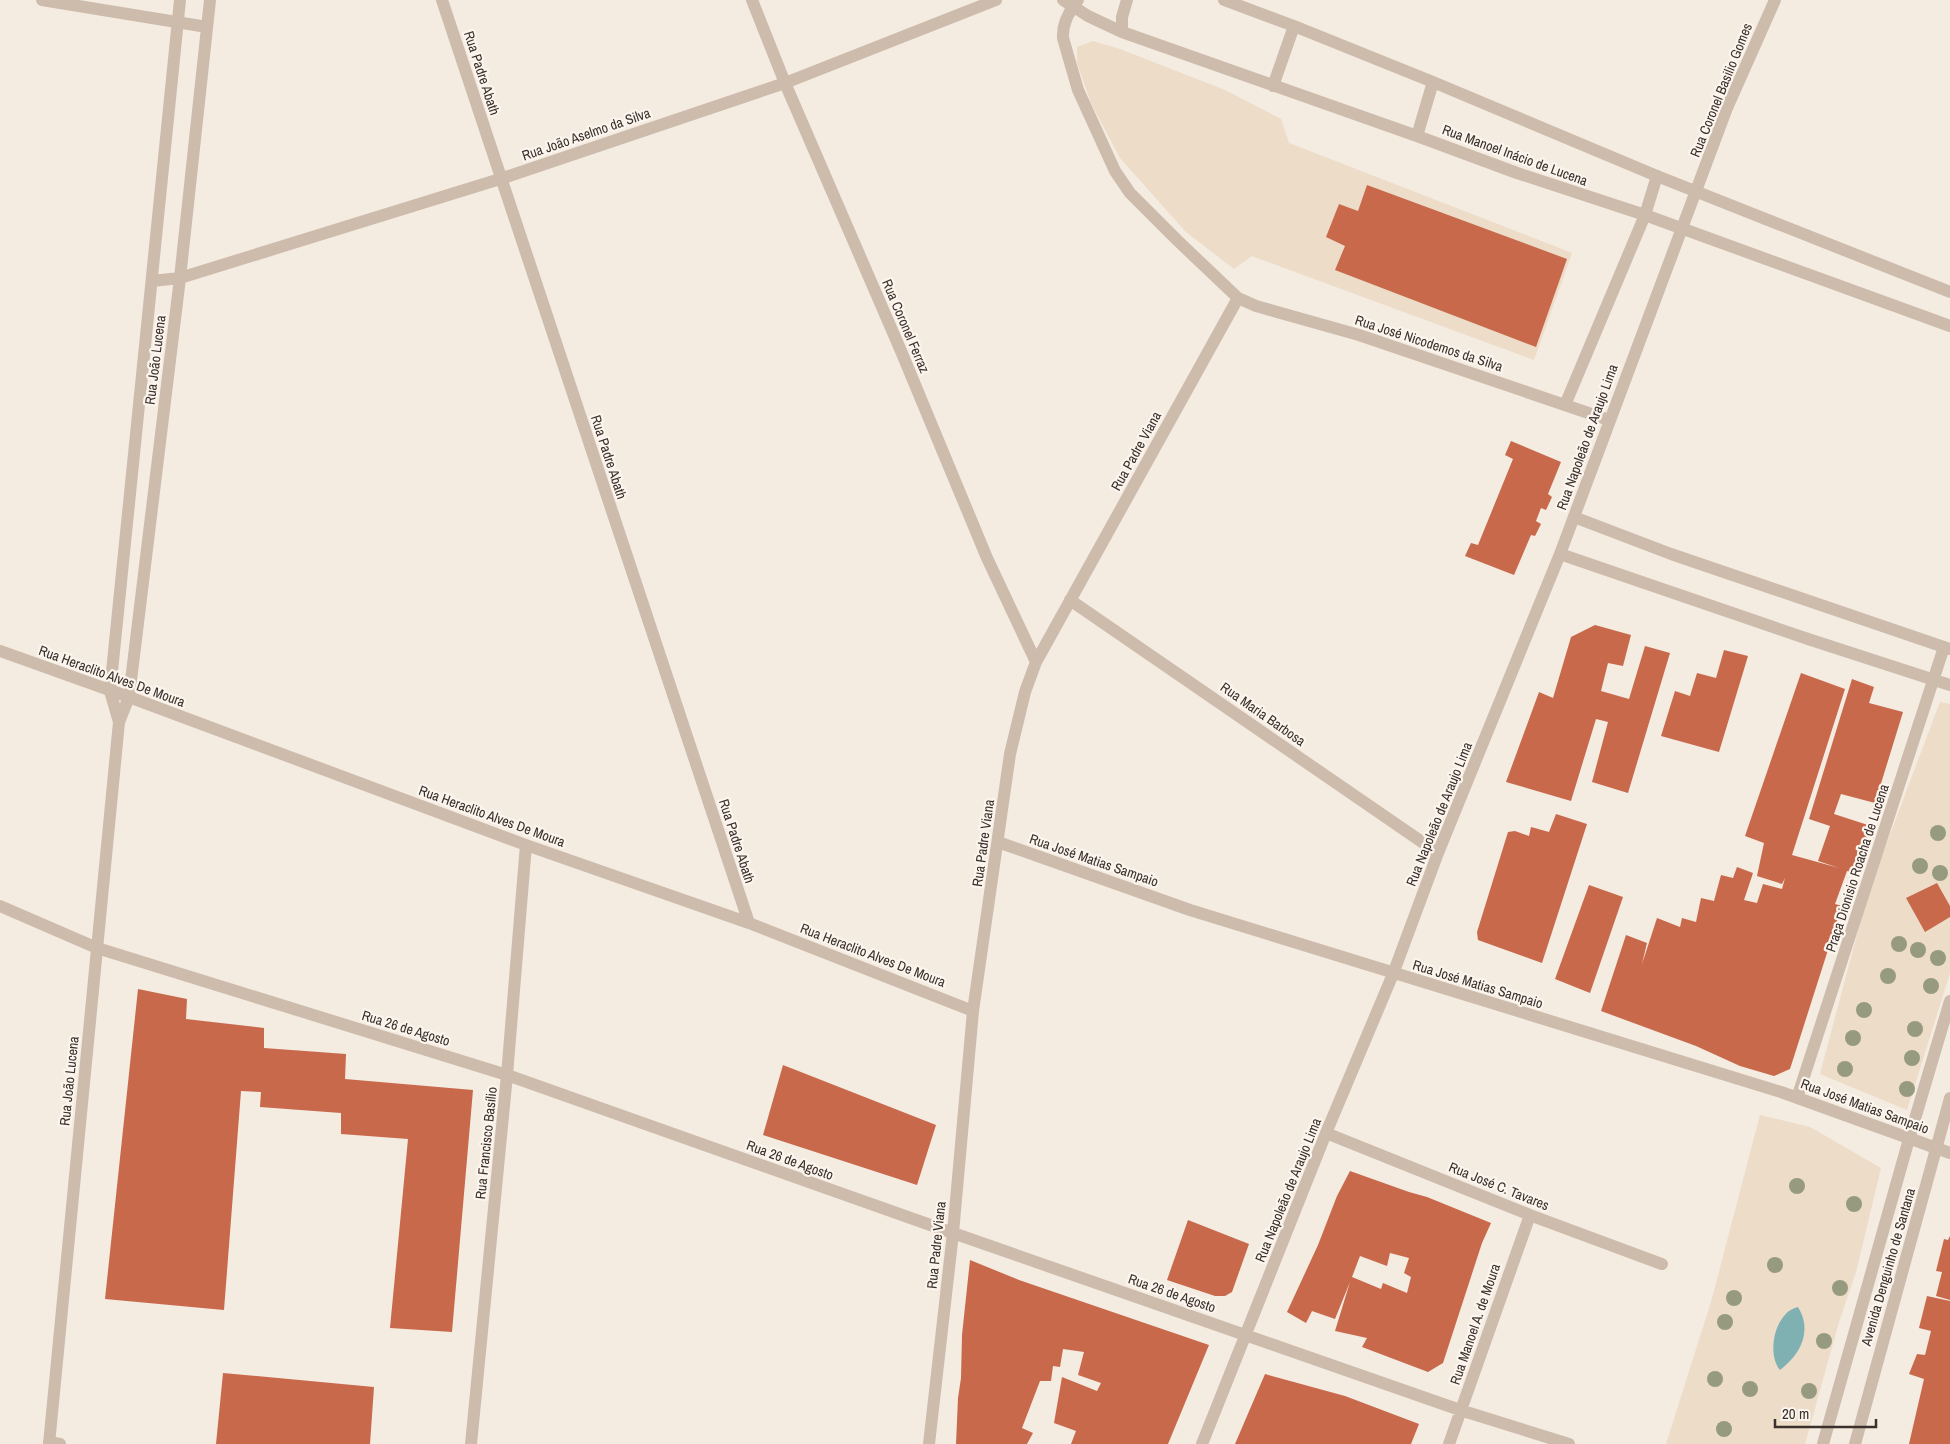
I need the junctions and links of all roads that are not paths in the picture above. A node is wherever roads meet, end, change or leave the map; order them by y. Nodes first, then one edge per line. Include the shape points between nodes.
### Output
1 (42, 0) edge
2 (180, 0) edge
3 (210, 0) edge
4 (442, 0) edge
5 (752, 0) edge
6 (996, 0) edge
7 (1127, 0) edge
8 (1224, 0) edge
9 (1775, 0) edge
10 (1071, 2) edge
11 (178, 22) junction
12 (207, 26) junction
13 (1294, 26) junction
14 (1122, 32) junction
15 (1433, 82) junction
16 (785, 83) junction
17 (1273, 86) junction
18 (1417, 136) junction
19 (1657, 176) junction
20 (500, 178) junction
21 (1696, 192) junction
22 (1645, 215) junction
23 (1682, 229) junction
24 (180, 278) junction
25 (152, 282) junction
26 (1950, 292) edge
27 (1238, 298) junction
28 (1950, 326) edge
29 (1566, 405) junction
30 (1609, 420) junction
31 (1574, 517) junction
32 (1560, 554) junction
33 (1070, 600) junction
34 (1947, 648) edge
35 (0, 652) edge
36 (1036, 662) junction
37 (1933, 680) junction
38 (1950, 685) edge
39 (110, 691) junction
40 (129, 697) junction
41 (119, 722) junction
42 (998, 842) junction
43 (526, 845) junction
44 (1438, 853) junction
45 (0, 906) edge
46 (749, 923) junction
47 (97, 948) junction
48 (1393, 974) junction
49 (1950, 1000) edge
50 (974, 1011) junction
51 (507, 1076) junction
52 (1797, 1098) junction
53 (1950, 1098) edge
54 (1326, 1133) junction
55 (1909, 1139) junction
56 (1937, 1148) junction
57 (1950, 1153) edge
58 (1530, 1215) junction
59 (953, 1234) junction
60 (1662, 1264) dead end
61 (1246, 1334) junction
62 (1460, 1410) junction
63 (53, 1444) edge
64 (471, 1444) edge
65 (928, 1444) edge
66 (1202, 1444) edge
67 (1448, 1444) edge
68 (1569, 1444) edge
69 (1823, 1444) edge
70 (1855, 1444) edge

1 - 11 street
2 - 11 street, Rua João Lucena
3 - 12 street, Rua João Lucena
4 - 20 street, Rua Padre Abath
5 - 16 street, Rua Coronel Ferraz
6 - 16 street, Rua João Aselmo da Silva
7 - 14 street
8 - 13 street
9 - 21 street, Rua Coronel Basilio Gomes via 1727,108
10 - 14 street, Rua Manoel Inácio de Lucena via 1094,20
10 - 27 street via 1062,29 1069,61 1078,90 1115,171 1130,193
11 - 12 street
11 - 25 street, Rua João Lucena
12 - 24 street, Rua João Lucena
13 - 15 street
13 - 17 street
14 - 17 street, Rua Manoel Inácio de Lucena
15 - 18 street
15 - 19 street
16 - 20 street, Rua João Aselmo da Silva
16 - 36 street, Rua Coronel Ferraz via 987,558
17 - 18 street, Rua Manoel Inácio de Lucena
18 - 22 street, Rua Manoel Inácio de Lucena via 1516,173
19 - 21 street
19 - 22 street
20 - 24 street, Rua João Aselmo da Silva
20 - 46 street, Rua Padre Abath
21 - 23 street, Rua Napoleão de Araujo Lima
21 - 26 street
22 - 23 street, Rua Manoel Inácio de Lucena
22 - 29 street
23 - 28 street, Rua Manoel Inácio de Lucena
23 - 30 street, Rua Napoleão de Araujo Lima
24 - 25 street, Rua João Aselmo da Silva
24 - 40 street, Rua João Lucena
25 - 39 street, Rua João Lucena
27 - 29 street, Rua José Nicodemos da Silva
27 - 33 street, Rua Padre Viana
29 - 30 street, Rua José Nicodemos da Silva
30 - 31 street, Rua Napoleão de Araujo Lima
31 - 32 street, Rua Napoleão de Araujo Lima
31 - 34 street via 1671,554
32 - 37 street
32 - 44 street, Rua Napoleão de Araujo Lima
33 - 36 street, Rua Padre Viana
33 - 44 street, Rua Maria Barbosa
34 - 37 street, Praça Dionisio Roacha de Lucena
35 - 39 street, Rua Heraclito Alves De Moura
36 - 42 street, Rua Padre Viana via 1016,724
37 - 38 street
37 - 52 street, Praça Dionisio Roacha de Lucena
39 - 40 street, Rua Heraclito Alves De Moura
39 - 41 street, Rua João Lucena
40 - 41 street, Rua João Lucena
40 - 43 street, Rua Heraclito Alves De Moura
41 - 47 street, Rua João Lucena
42 - 48 street, Rua José Matias Sampaio via 1190,910
42 - 50 street, Rua Padre Viana
43 - 46 street, Rua Heraclito Alves De Moura
43 - 51 street, Rua Francisco Basílio
44 - 48 street, Rua Napoleão de Araujo Lima
45 - 47 street, Rua 26 de Agosto
46 - 50 street, Rua Heraclito Alves De Moura
47 - 51 street, Rua 26 de Agosto
47 - 63 street, Rua João Lucena
48 - 52 street, Rua José Matias Sampaio
48 - 54 street, Rua Napoleão de Araujo Lima
49 - 55 street, Avenida Denguinho de Santana
50 - 59 street, Rua Padre Viana
51 - 59 street, Rua 26 de Agosto
51 - 64 street, Rua Francisco Basílio
52 - 55 street, Rua José Matias Sampaio
53 - 56 street, Avenida Denguinho de Santana
54 - 58 street, Rua José C. Tavares
54 - 61 street, Rua Napoleão de Araujo Lima
55 - 56 street, Rua José Matias Sampaio
55 - 69 street, Avenida Denguinho de Santana
56 - 57 street, Rua José Matias Sampaio
56 - 70 street, Avenida Denguinho de Santana
58 - 60 street, Rua José C. Tavares
58 - 62 street, Rua Manoel A. de Moura
59 - 61 street, Rua 26 de Agosto
59 - 65 street, Rua Padre Viana
61 - 62 street, Rua 26 de Agosto
61 - 66 street, Rua Napoleão de Araujo Lima
62 - 67 street, Rua Manoel A. de Moura
62 - 68 street, Rua 26 de Agosto

